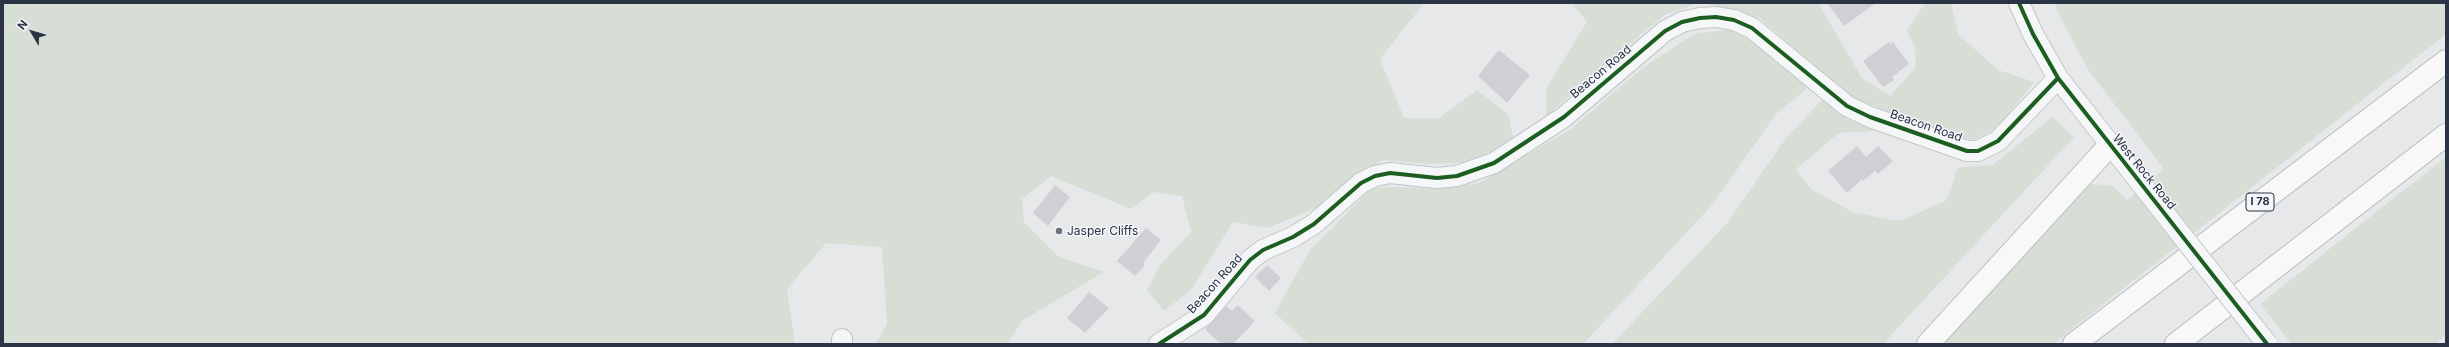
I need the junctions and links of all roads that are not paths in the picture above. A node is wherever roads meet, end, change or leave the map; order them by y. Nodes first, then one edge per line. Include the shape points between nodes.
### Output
1 (2019, 3) edge
2 (2446, 61) edge
3 (2058, 78) junction
4 (2446, 135) edge
5 (2110, 145) junction
6 (1160, 344) edge
7 (1928, 344) edge
8 (2074, 344) edge
9 (2176, 344) edge
10 (2267, 344) edge

1 - 3 street, West Rock Road
2 - 8 highway, I 78
3 - 5 street, West Rock Road
3 - 6 street, Beacon Road via 1998,141 1978,151 1967,151 1870,117 1847,106 1752,28 1734,20 1716,17 1682,22 1665,31 1564,117 1494,163 1456,176 1437,178 1390,173 1375,176 1361,183 1314,224 1293,237 1263,250 1250,260 1204,315
4 - 9 highway
5 - 7 highway
5 - 10 street, West Rock Road, bridge

